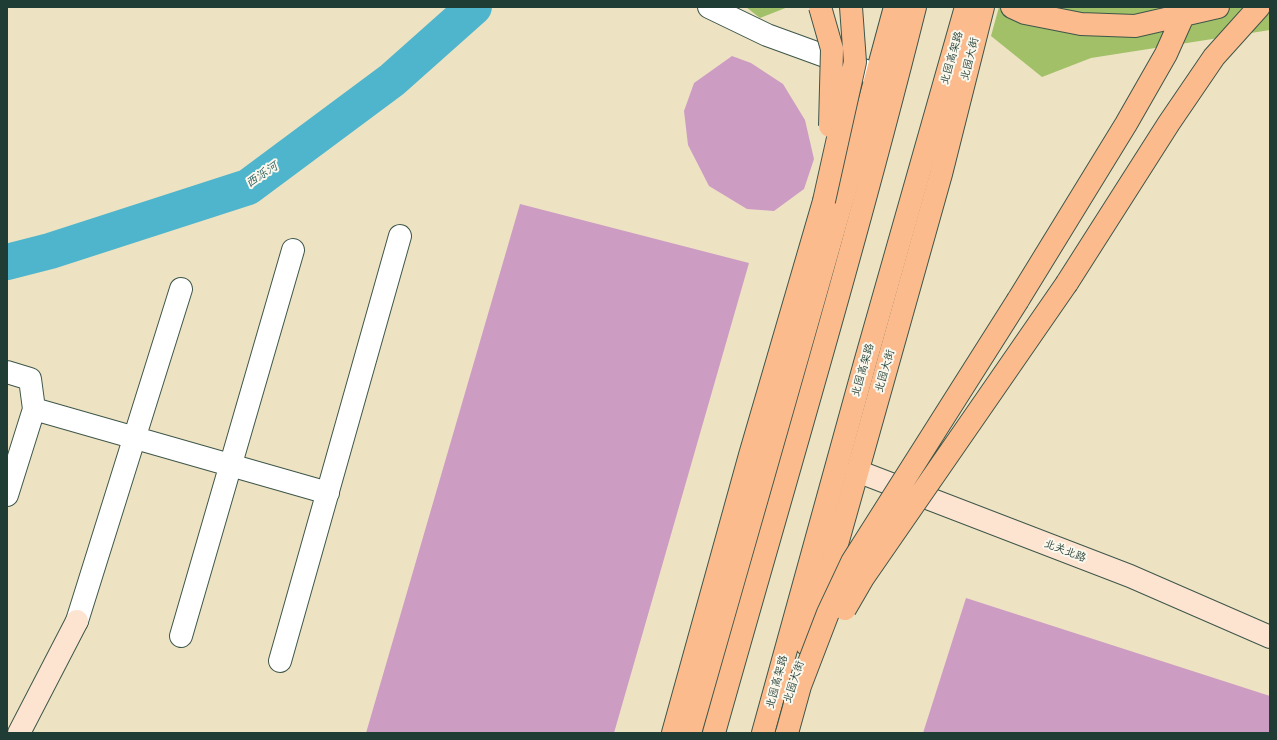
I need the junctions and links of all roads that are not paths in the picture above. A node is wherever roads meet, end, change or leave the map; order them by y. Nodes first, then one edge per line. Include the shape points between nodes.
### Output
1 (709, 7) edge
2 (820, 7) edge
3 (851, 7) edge
4 (895, 7) edge
5 (915, 7) edge
6 (966, 7) edge
7 (983, 7) edge
8 (1012, 7) edge
9 (1187, 7) edge
10 (1218, 7) edge
11 (1259, 7) edge
12 (877, 75) junction
13 (824, 201) junction
14 (400, 236) dead end
15 (293, 250) dead end
16 (181, 289) dead end
17 (7, 372) edge
18 (34, 410) junction
19 (135, 437) junction
20 (232, 465) junction
21 (857, 471) junction
22 (328, 493) junction
23 (7, 495) edge
24 (181, 636) dead end
25 (1270, 637) edge
26 (280, 660) dead end
27 (800, 686) junction
28 (19, 733) edge
29 (673, 733) edge
30 (690, 733) edge
31 (714, 733) edge
32 (763, 733) edge
33 (777, 733) edge
34 (787, 733) edge

1 - 12 street via 768,35
2 - 13 main road, bridge via 832,49 831,112
3 - 13 main road, bridge via 855,62
4 - 12 main road
5 - 31 main road via 828,332
6 - 32 main road, 北园高架路
7 - 21 main road, 北园大街 via 941,174
8 - 10 main road via 1025,13 1080,24 1135,26
9 - 27 main road, bridge via 1166,54 1126,124 852,562 828,614
11 - 27 main road, bridge via 1214,57 1067,283 862,578
12 - 30 main road
13 - 29 main road
14 - 22 street
15 - 20 street
16 - 19 street
17 - 18 street via 30,379
18 - 19 street
18 - 23 street
19 - 20 street
19 - 28 street via 77,621
20 - 22 street
20 - 24 street
21 - 25 street, 北关北路 via 1130,576
21 - 33 main road, 北园大街 via 830,569
22 - 26 street
27 - 34 main road, bridge

